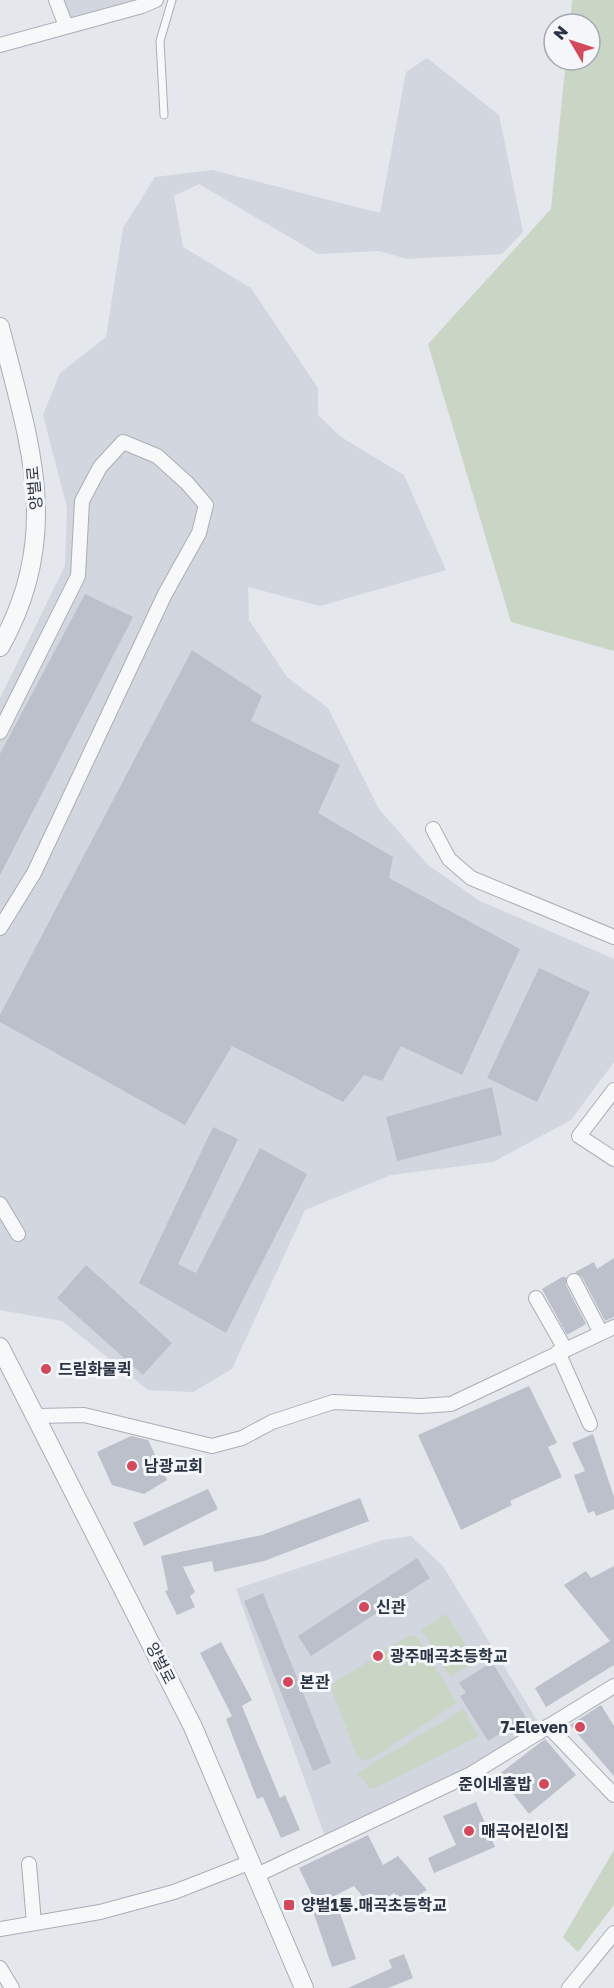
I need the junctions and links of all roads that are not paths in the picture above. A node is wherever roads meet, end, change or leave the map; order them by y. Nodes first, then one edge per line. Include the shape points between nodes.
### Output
1 (56, 0) edge
2 (156, 0) edge
3 (172, 0) edge
4 (66, 26) junction
5 (0, 45) edge
6 (164, 115) dead end
7 (0, 327) edge
8 (0, 646) edge
9 (0, 732) edge
10 (433, 829) dead end
11 (0, 928) edge
12 (614, 937) edge
13 (614, 1090) edge
14 (614, 1159) edge
15 (0, 1204) edge
16 (18, 1234) dead end
17 (574, 1281) dead end
18 (536, 1298) dead end
19 (614, 1327) edge
20 (601, 1333) junction
21 (0, 1347) edge
22 (562, 1351) junction
23 (37, 1416) junction
24 (590, 1424) dead end
25 (614, 1686) edge
26 (548, 1726) junction
27 (614, 1795) edge
28 (29, 1864) dead end
29 (254, 1868) junction
30 (34, 1923) junction
31 (0, 1929) edge
32 (614, 1933) edge
33 (0, 1968) edge
34 (12, 1988) edge
35 (304, 1988) edge
36 (570, 1988) edge

1 - 4 street
2 - 4 street
3 - 6 lane via 160,40
4 - 5 street
7 - 8 street, 양벌로 via 31,455 38,509 30,576
9 - 11 street via 78,576 82,501 100,467 123,442 157,456 206,505 199,533 165,594 34,873
10 - 12 street via 449,859 471,878
13 - 14 street via 579,1136
15 - 16 street
17 - 20 street
18 - 22 street
19 - 20 street
20 - 22 street
21 - 23 street, 양벌로
22 - 23 street via 451,1404 333,1402 272,1422 243,1438 212,1446 84,1415
22 - 24 street
23 - 29 street, 양벌로 via 193,1727
25 - 26 street
26 - 27 street
26 - 29 street via 471,1774
28 - 30 street
29 - 30 street via 100,1912
29 - 35 street, 양벌로
30 - 31 street
32 - 36 street
33 - 34 street

